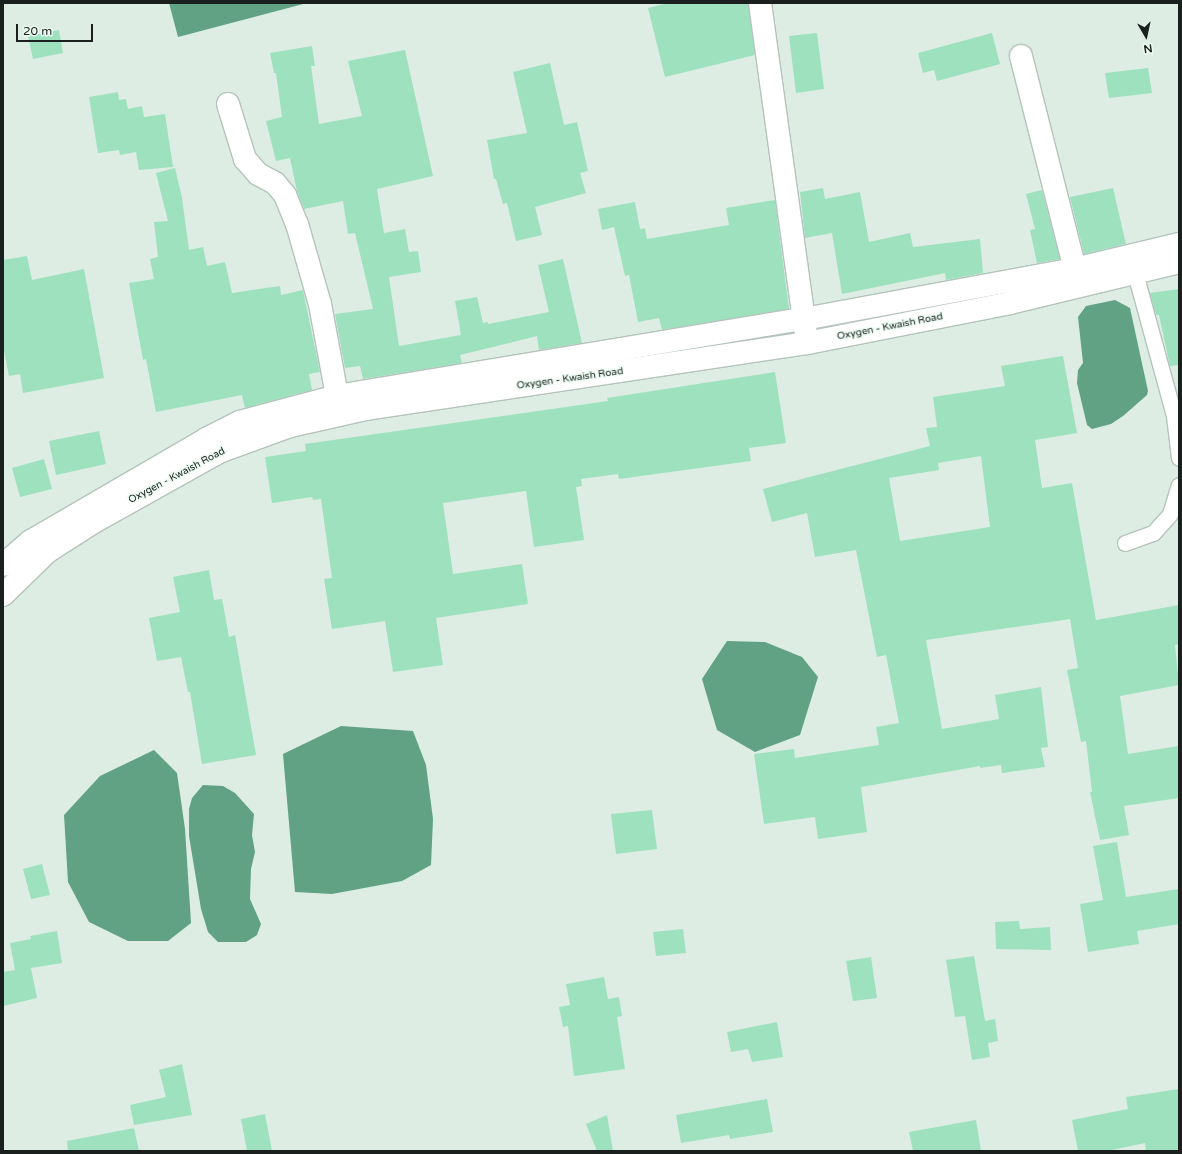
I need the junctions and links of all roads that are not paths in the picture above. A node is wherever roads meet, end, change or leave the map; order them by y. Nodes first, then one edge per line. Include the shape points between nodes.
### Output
1 (760, 3) edge
2 (1021, 56) dead end
3 (228, 104) dead end
4 (1179, 244) edge
5 (1179, 262) edge
6 (1075, 269) junction
7 (1135, 273) junction
8 (804, 319) junction
9 (807, 343) junction
10 (337, 396) junction
11 (1179, 458) edge
12 (1179, 485) edge
13 (1124, 543) dead end
14 (3, 565) edge
15 (3, 594) edge

1 - 8 main road
2 - 6 main road
3 - 10 main road via 245,159 258,174 275,184 285,195 297,224 320,304
4 - 6 main road, Oxygen - Kwaish Road
5 - 7 main road, Oxygen - Kwaish Road
6 - 8 main road, Oxygen - Kwaish Road
7 - 9 main road, Oxygen - Kwaish Road via 1010,303
7 - 11 lane via 1174,416
8 - 9 main road
8 - 10 main road, Oxygen - Kwaish Road
9 - 15 main road, Oxygen - Kwaish Road via 366,409 290,426 219,452 94,522 47,552
10 - 14 main road, Oxygen - Kwaish Road via 240,422 206,439 31,541
12 - 13 lane via 1170,514 1153,533

